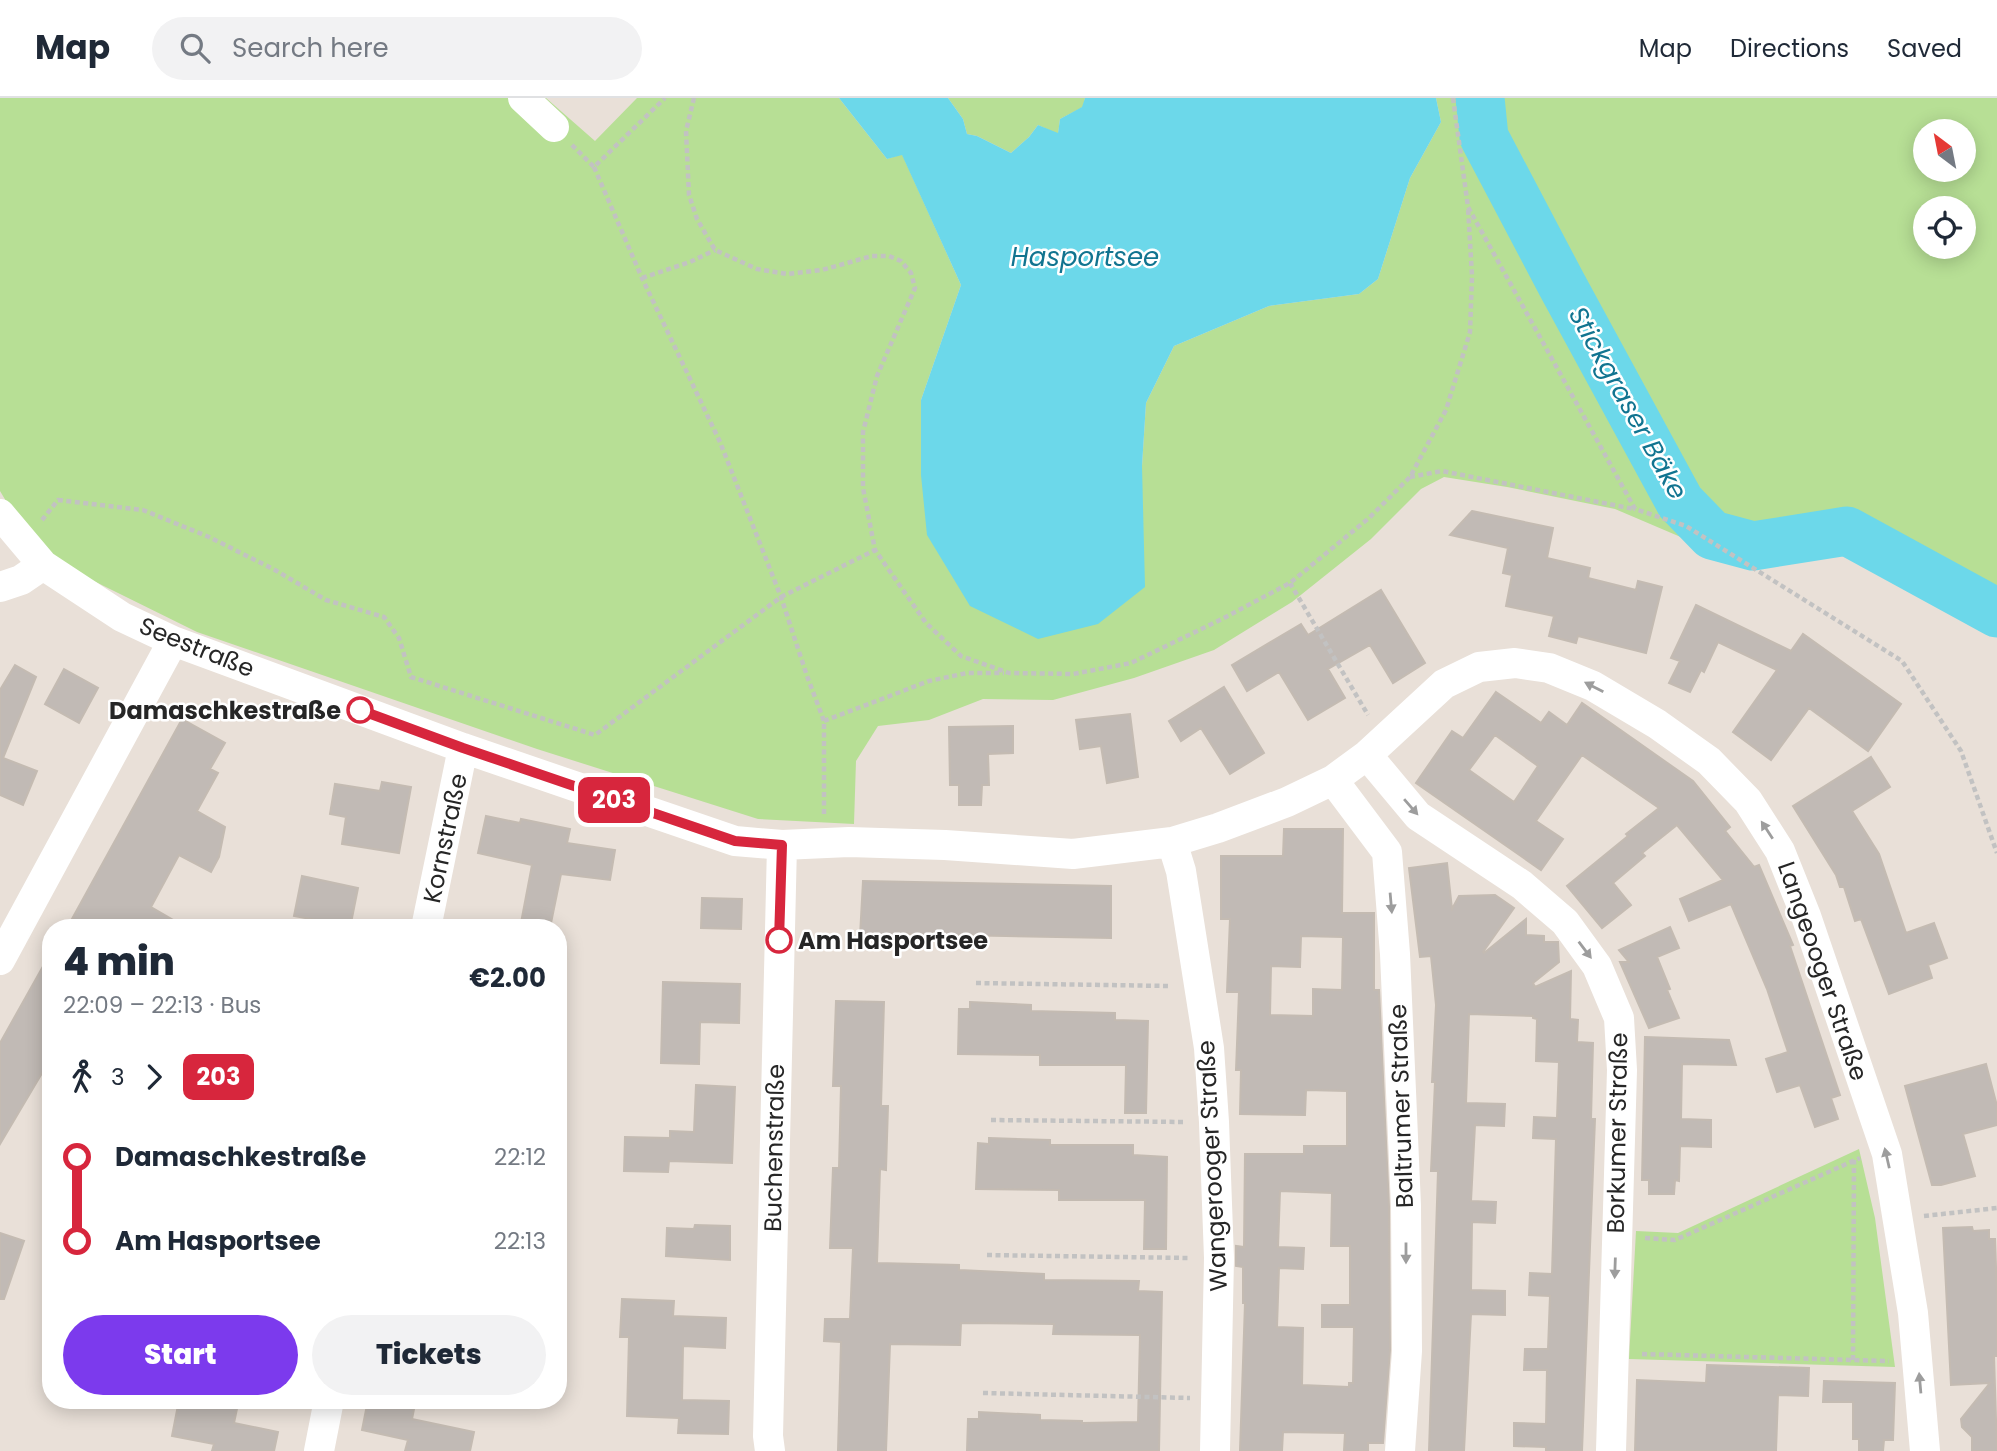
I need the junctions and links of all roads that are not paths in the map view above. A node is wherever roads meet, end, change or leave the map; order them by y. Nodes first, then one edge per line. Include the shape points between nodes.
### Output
1 (523, 98) edge
2 (554, 127) road end
3 (0, 514) edge
4 (34, 554) junction
5 (0, 587) edge
6 (173, 641) junction
7 (463, 748) junction
8 (1375, 748) junction
9 (1333, 780) junction
10 (1172, 842) junction
11 (782, 845) junction
12 (428, 919) edge
13 (0, 960) edge
14 (327, 1409) edge
15 (319, 1451) edge
16 (770, 1451) edge
17 (1215, 1451) edge
18 (1400, 1451) edge
19 (1611, 1451) edge
20 (1925, 1451) edge

1 - 2 street
3 - 4 street, Seestraße
4 - 5 street via 21,580
4 - 6 street, Seestraße via 122,617
6 - 7 street, Seestraße
6 - 13 street
7 - 11 street, Seestraße via 735,841
7 - 12 street, Kornstraße
8 - 9 street
8 -> 19 street, Borkumer Straße via 1418,816 1522,885 1565,922 1597,967 1619,1018 1622,1070
20 -> 8 street, Langeooger Straße via 1899,1219 1884,1147 1806,916 1780,851 1748,802 1709,761 1657,724 1592,686 1549,668 1515,663 1479,667 1444,684
9 - 10 street via 1287,803
9 -> 18 street, Baltrumer Straße via 1387,852 1406,1206 1407,1350
10 - 11 street via 1073,854 945,845
10 - 17 street, Wangerooger Straße via 1181,871 1209,1048 1219,1258
11 - 16 street, Buchenstraße
14 - 15 street

